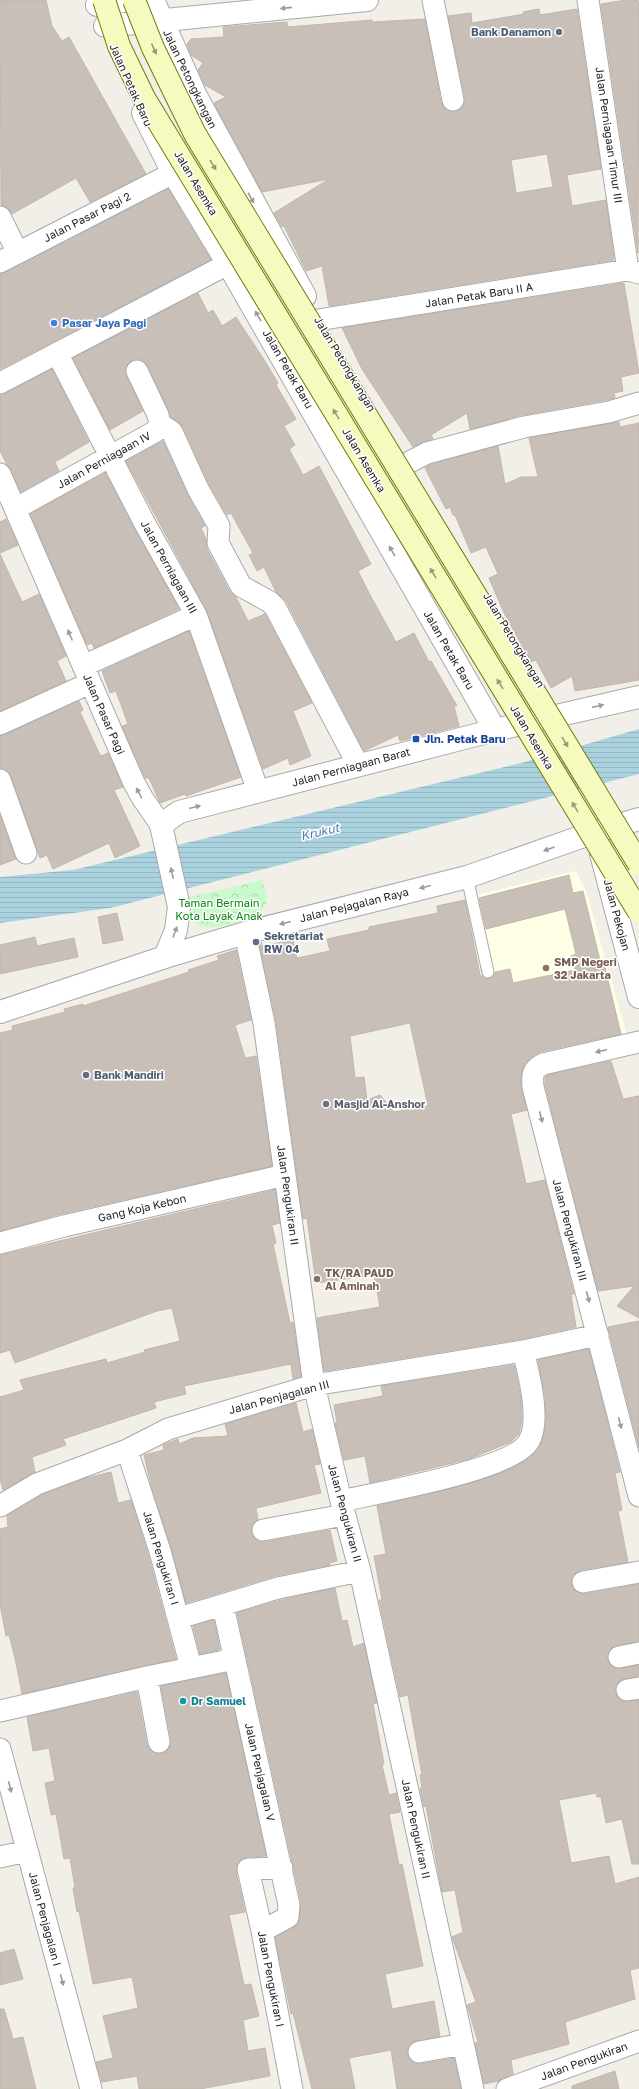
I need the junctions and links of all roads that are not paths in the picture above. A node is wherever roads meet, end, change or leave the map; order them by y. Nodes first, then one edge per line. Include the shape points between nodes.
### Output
1 (130, 0) edge
2 (134, 0) edge
3 (153, 0) edge
4 (367, 0) edge
5 (433, 0) edge
6 (588, 0) edge
7 (99, 2) edge
8 (162, 20) junction
9 (105, 26) junction
10 (453, 100) dead end
11 (173, 173) junction
12 (0, 217) edge
13 (9, 257) edge
14 (228, 264) junction
15 (634, 271) edge
16 (318, 320) junction
17 (57, 353) junction
18 (137, 371) dead end
19 (0, 383) edge
20 (639, 403) edge
21 (160, 424) junction
22 (110, 458) junction
23 (406, 464) junction
24 (0, 474) edge
25 (15, 509) junction
26 (196, 615) junction
27 (86, 674) junction
28 (639, 697) edge
29 (560, 715) junction
30 (0, 724) edge
31 (495, 730) junction
32 (358, 765) junction
33 (1, 783) edge
34 (258, 791) junction
35 (639, 819) edge
36 (163, 832) junction
37 (595, 832) junction
38 (26, 853) dead end
39 (639, 864) edge
40 (467, 877) junction
41 (639, 911) edge
42 (245, 933) junction
43 (623, 940) junction
44 (165, 956) junction
45 (488, 972) dead end
46 (639, 997) edge
47 (0, 1012) edge
48 (639, 1042) edge
49 (285, 1175) junction
50 (0, 1244) edge
51 (598, 1335) junction
52 (523, 1352) junction
53 (314, 1385) junction
54 (127, 1450) junction
55 (639, 1492) edge
56 (0, 1506) edge
57 (342, 1508) junction
58 (263, 1530) dead end
59 (360, 1571) junction
60 (639, 1572) edge
61 (583, 1582) dead end
62 (223, 1606) junction
63 (179, 1618) junction
64 (639, 1653) edge
65 (618, 1656) dead end
66 (235, 1659) junction
67 (190, 1667) junction
68 (147, 1677) junction
69 (0, 1711) edge
70 (159, 1742) dead end
71 (0, 1749) edge
72 (27, 1851) junction
73 (0, 1857) edge
74 (282, 1868) junction
75 (262, 1931) junction
76 (639, 2041) edge
77 (463, 2044) junction
78 (418, 2052) dead end
79 (91, 2089) edge
80 (292, 2089) edge
81 (473, 2089) edge
82 (507, 2089) edge

1 - 7 street
2 -> 39 main road, bridge via 153,48 195,134
3 - 8 street, Jalan Petongkangan
4 -> 8 street
5 - 10 street
6 - 15 street, Jalan Perniagaan Timur III
7 - 9 street, Jalan Petak Baru
41 -> 7 main road, Jalan Asemka, bridge via 144,98
8 - 9 street
8 -> 16 street, Jalan Petongkangan via 196,96
9 - 11 street, Jalan Petak Baru via 129,84
11 - 13 street, Jalan Pasar Pagi 2
11 - 14 street, Jalan Petak Baru
12 - 13 street
14 - 17 street
31 -> 14 street, Jalan Petak Baru
15 - 16 street, Jalan Petak Baru II A
16 - 23 street, Jalan Petongkangan
17 - 19 street
17 - 22 street, Jalan Perniagaan III
18 - 21 street, Jalan Perniagaan IV
20 - 23 street via 609,412 524,427 427,454
21 - 22 street, Jalan Perniagaan IV via 156,431
21 - 32 street via 172,432 198,489 220,526 218,543 241,586 276,607
22 - 25 street, Jalan Perniagaan IV
22 - 26 street, Jalan Perniagaan III
23 - 29 street, Jalan Petongkangan
24 - 25 street, Jalan Pasar Pagi
27 -> 25 street, Jalan Pasar Pagi
26 - 27 street
26 - 34 street, Jalan Perniagaan III
27 - 30 street
36 -> 27 street, Jalan Pasar Pagi via 134,783
29 -> 28 street, Jalan Perniagaan Barat
29 - 31 street, Jalan Perniagaan Barat
31 - 32 street, Jalan Perniagaan Barat
32 - 34 street, Jalan Perniagaan Barat
33 - 38 street
36 -> 34 street, Jalan Perniagaan Barat via 179,812
35 - 37 street, Jalan Pejagalan Raya
44 -> 36 street, Jalan Pasar Pagi via 177,925 179,907
37 -> 40 street, Jalan Pejagalan Raya
37 - 43 street, Jalan Pekojan
40 -> 42 street, Jalan Pejagalan Raya
40 - 45 lane
41 - 43 street via 632,916
42 - 44 street, Jalan Pejagalan Raya
42 - 49 street, Jalan Pengukiran II via 264,1023
43 - 46 street, Jalan Pekojan
44 - 47 street, Jalan Pejagalan Raya
48 -> 51 street, Jalan Pengukiran III via 543,1064 532,1074 533,1087
49 - 50 street, Gang Koja Kebon via 64,1226
49 - 53 street, Jalan Pengukiran II
51 - 52 street, Jalan Penjagalan III
51 -> 55 street, Jalan Pengukiran III
52 - 53 street, Jalan Penjagalan III
52 - 57 street via 532,1390 534,1418 530,1440 523,1449 463,1474
53 - 54 street, Jalan Penjagalan III via 168,1429
53 - 57 street, Jalan Pengukiran II
54 - 56 street, Jalan Penjagalan III via 37,1484
54 - 63 street, Jalan Pengukiran I
57 - 58 street
57 - 59 street, Jalan Pengukiran II
59 - 62 street via 278,1588
59 - 77 street, Jalan Pengukiran II
60 - 61 street
62 - 63 street
62 - 66 street, Jalan Penjagalan V
63 - 67 street, Jalan Pengukiran I
64 - 65 street
66 - 67 street
66 - 74 street, Jalan Penjagalan V
67 - 68 street
68 - 69 street
68 - 70 street
71 -> 72 street, Jalan Penjagalan I
72 - 73 street
72 -> 79 street, Jalan Penjagalan I
74 - 75 street, Jalan Penjagalan V via 289,1905 288,1917
74 - 75 street, Jalan Pengukiran I via 248,1869
75 - 80 street, Jalan Pengukiran I
76 - 82 street, Jalan Pengukiran
77 - 78 street
77 - 81 street, Jalan Pengukiran II

